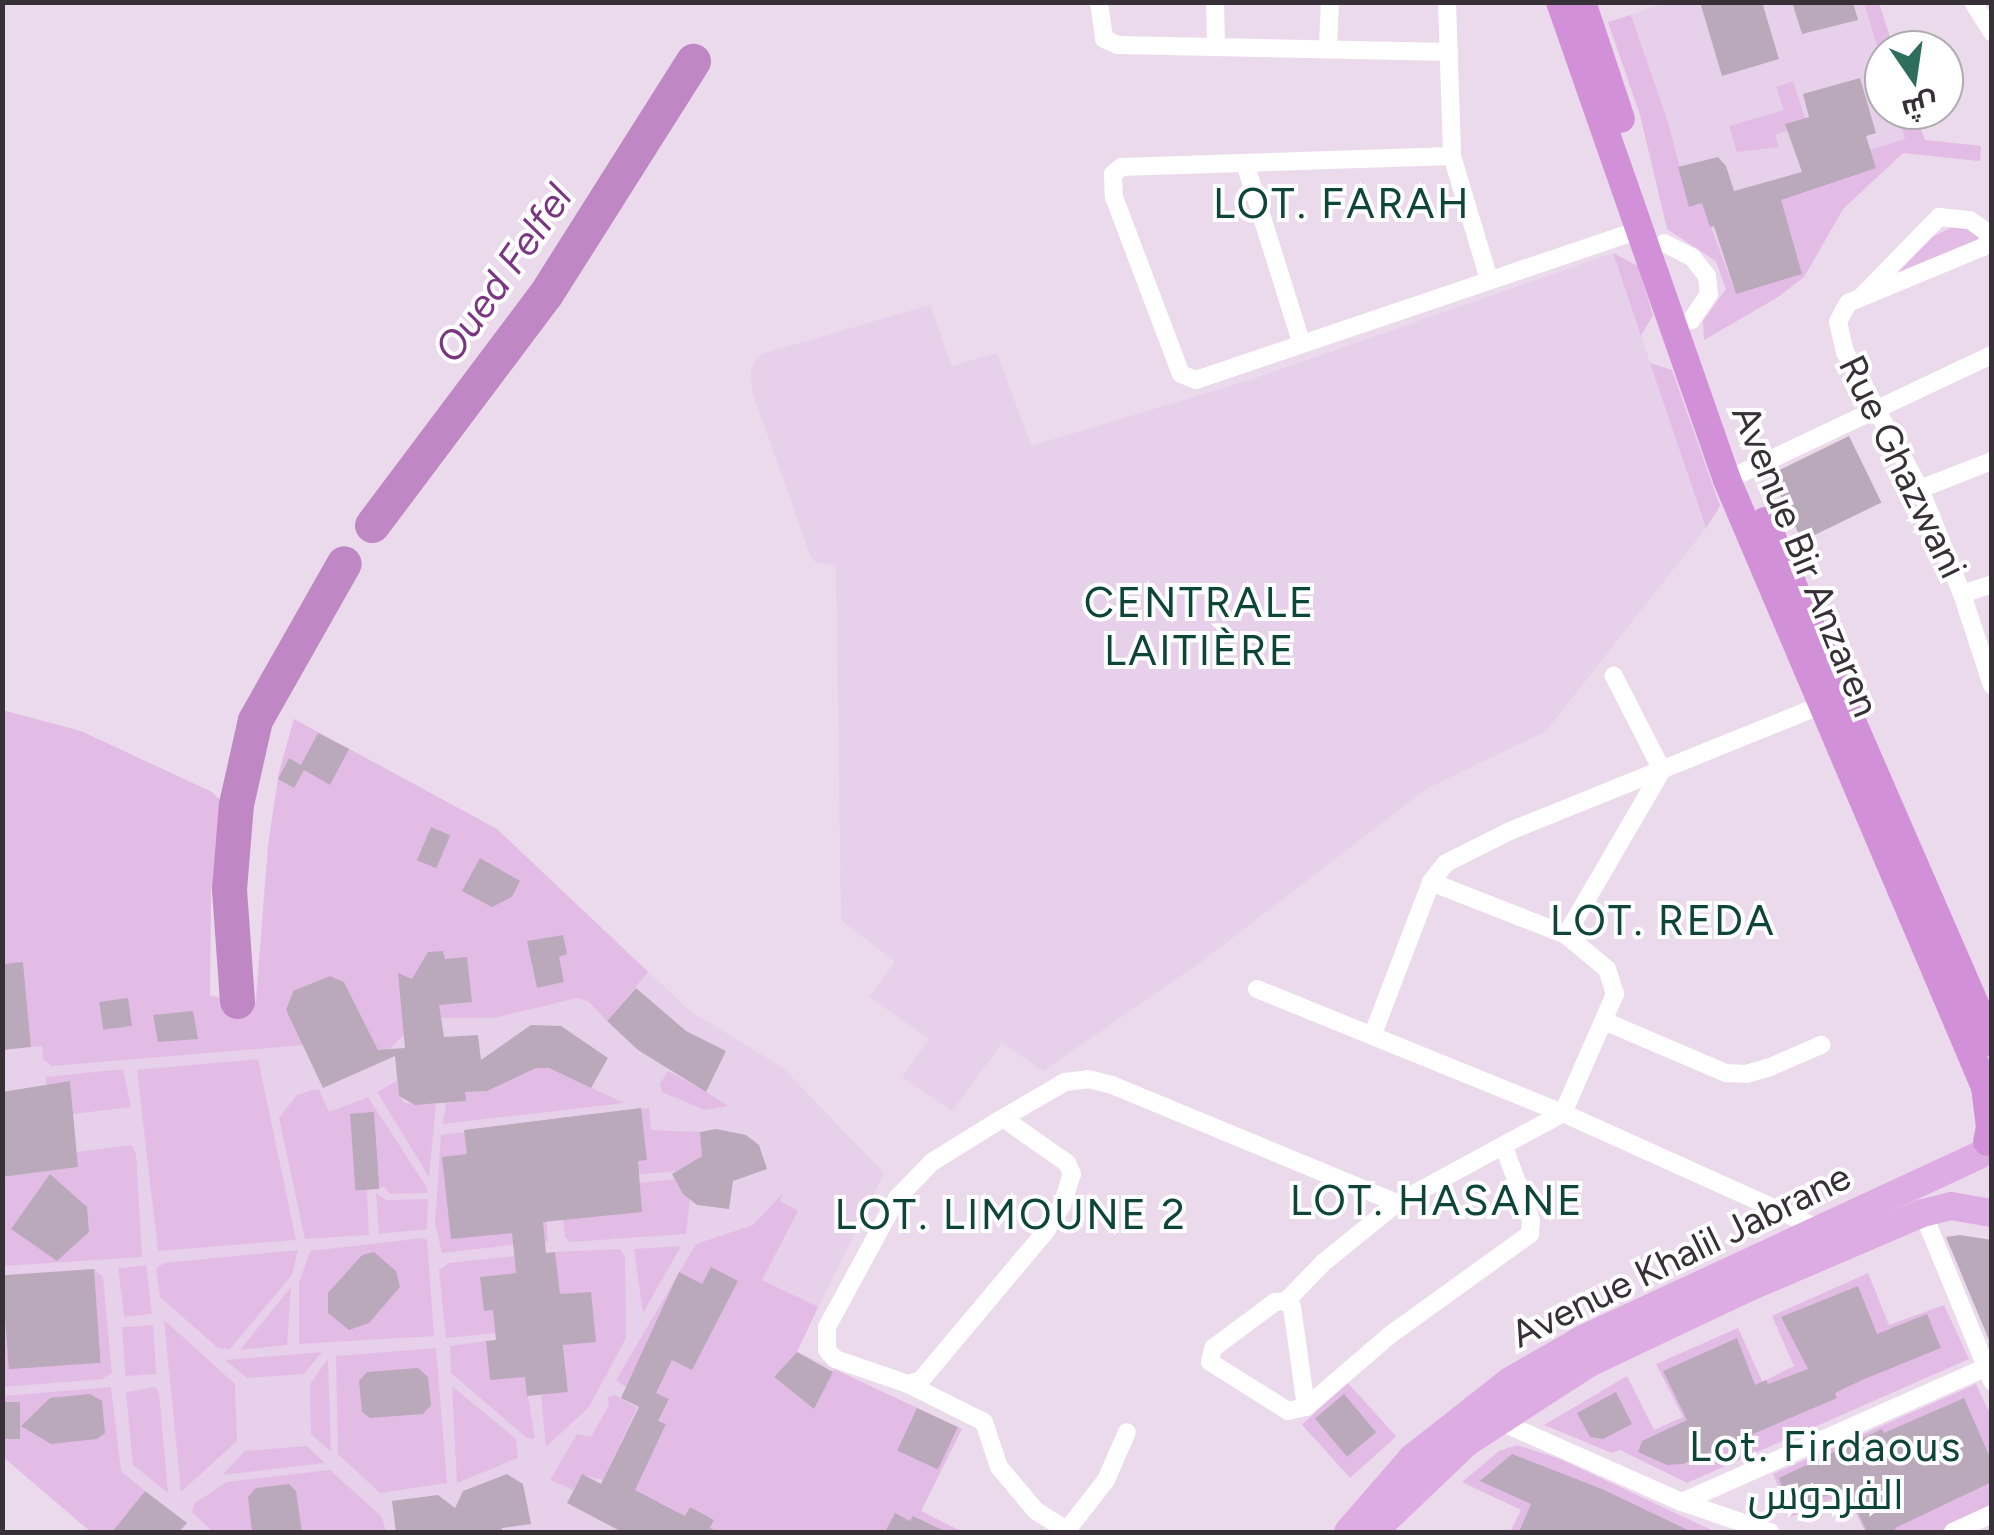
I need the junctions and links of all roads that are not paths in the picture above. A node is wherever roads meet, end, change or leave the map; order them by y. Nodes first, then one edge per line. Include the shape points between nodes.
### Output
1 (1099, 2) edge
2 (1215, 2) edge
3 (1330, 2) edge
4 (1447, 2) edge
5 (1560, 2) edge
6 (1582, 2) edge
7 (1973, 2) edge
8 (1992, 33) edge
9 (1216, 44) junction
10 (1328, 47) junction
11 (1449, 52) junction
12 (1452, 156) junction
13 (1244, 163) junction
14 (1652, 236) junction
15 (1488, 279) junction
16 (1861, 297) junction
17 (1301, 342) junction
18 (1992, 355) edge
19 (1876, 409) junction
20 (1992, 461) edge
21 (1736, 476) junction
22 (1920, 489) junction
23 (1992, 584) edge
24 (1962, 594) junction
25 (1614, 676) dead end
26 (1991, 684) edge
27 (1832, 701) junction
28 (1662, 770) junction
29 (1430, 882) junction
30 (1566, 935) junction
31 (1256, 989) dead end
32 (1604, 1021) junction
33 (1372, 1034) junction
34 (1992, 1043) edge
35 (1820, 1044) dead end
36 (1562, 1113) junction
37 (1003, 1118) junction
38 (1985, 1145) edge
39 (1504, 1147) junction
40 (1397, 1203) junction
41 (1992, 1212) edge
42 (1923, 1214) junction
43 (1819, 1228) junction
44 (1846, 1245) junction
45 (1286, 1301) junction
46 (1597, 1346) junction
47 (1989, 1374) edge
48 (908, 1384) junction
49 (1306, 1406) junction
50 (1487, 1414) junction
51 (1127, 1432) dead end
52 (1682, 1502) junction
53 (1992, 1514) edge
54 (1370, 1528) edge
55 (1068, 1531) edge
56 (1770, 1532) edge
57 (1953, 1532) edge

1 - 9 street via 1104,39 1118,45
2 - 9 street
3 - 10 street
4 - 11 street
5 - 14 highway, Avenue Bir Anzaren
6 - 14 highway, Avenue Bir Anzaren
7 - 8 street
9 - 10 street
10 - 11 street
11 - 12 street
12 - 13 street
12 - 15 street
13 - 17 street
13 - 17 street via 1132,166 1113,174 1111,185 1182,374 1196,380
14 - 15 street
14 - 21 highway, Avenue Bir Anzaren
14 - 21 highway, Avenue Bir Anzaren via 1691,321
15 - 17 street
16 - 16 street, Rue Ghazwani via 1988,244 1984,226 1939,217
16 - 19 street, Rue Ghazwani via 1841,312 1840,336
18 - 19 street
19 - 21 street
19 - 22 street, Rue Ghazwani
20 - 22 street
21 - 27 highway, Avenue Bir Anzaren
22 - 24 street, Rue Ghazwani
23 - 24 street
24 - 26 street, Rue Ghazwani
25 - 28 street
27 - 28 street
27 - 34 highway, Avenue Bir Anzaren
27 - 38 highway, Avenue Bir Anzaren via 1985,1087
28 - 29 street via 1469,850
28 - 30 street
29 - 30 street
29 - 33 street
30 - 32 street via 1598,959 1612,980 1615,994
31 - 33 street
32 - 35 street via 1726,1073 1770,1067
32 - 36 street
33 - 36 street
36 - 39 street
36 - 43 street
37 - 40 street via 1065,1082 1088,1079
37 - 48 street via 1067,1163 1071,1186 1046,1231 943,1358 922,1380
37 - 48 street via 932,1162 897,1198 827,1326 827,1350 835,1358
38 - 41 main road via 1977,1185
38 - 43 main road, Avenue Khalil Jabrane
39 - 40 street
39 - 49 street via 1532,1220 1530,1234 1390,1335
40 - 45 street
41 - 42 main road, Avenue Khalil Jabrane via 1951,1206
42 - 44 main road, Avenue Khalil Jabrane
42 - 47 street
43 - 44 street
43 - 46 main road, Avenue Khalil Jabrane
44 - 46 main road, Avenue Khalil Jabrane
45 - 49 street
45 - 49 street via 1275,1302 1213,1348 1210,1362 1288,1411
46 - 50 main road, Avenue Khalil Jabrane
47 - 52 street
48 - 55 street via 984,1422 998,1467 1036,1511
50 - 52 street
50 - 54 main road, Avenue Khalil Jabrane via 1412,1458
51 - 55 street via 1106,1480
52 - 56 street
53 - 57 street

